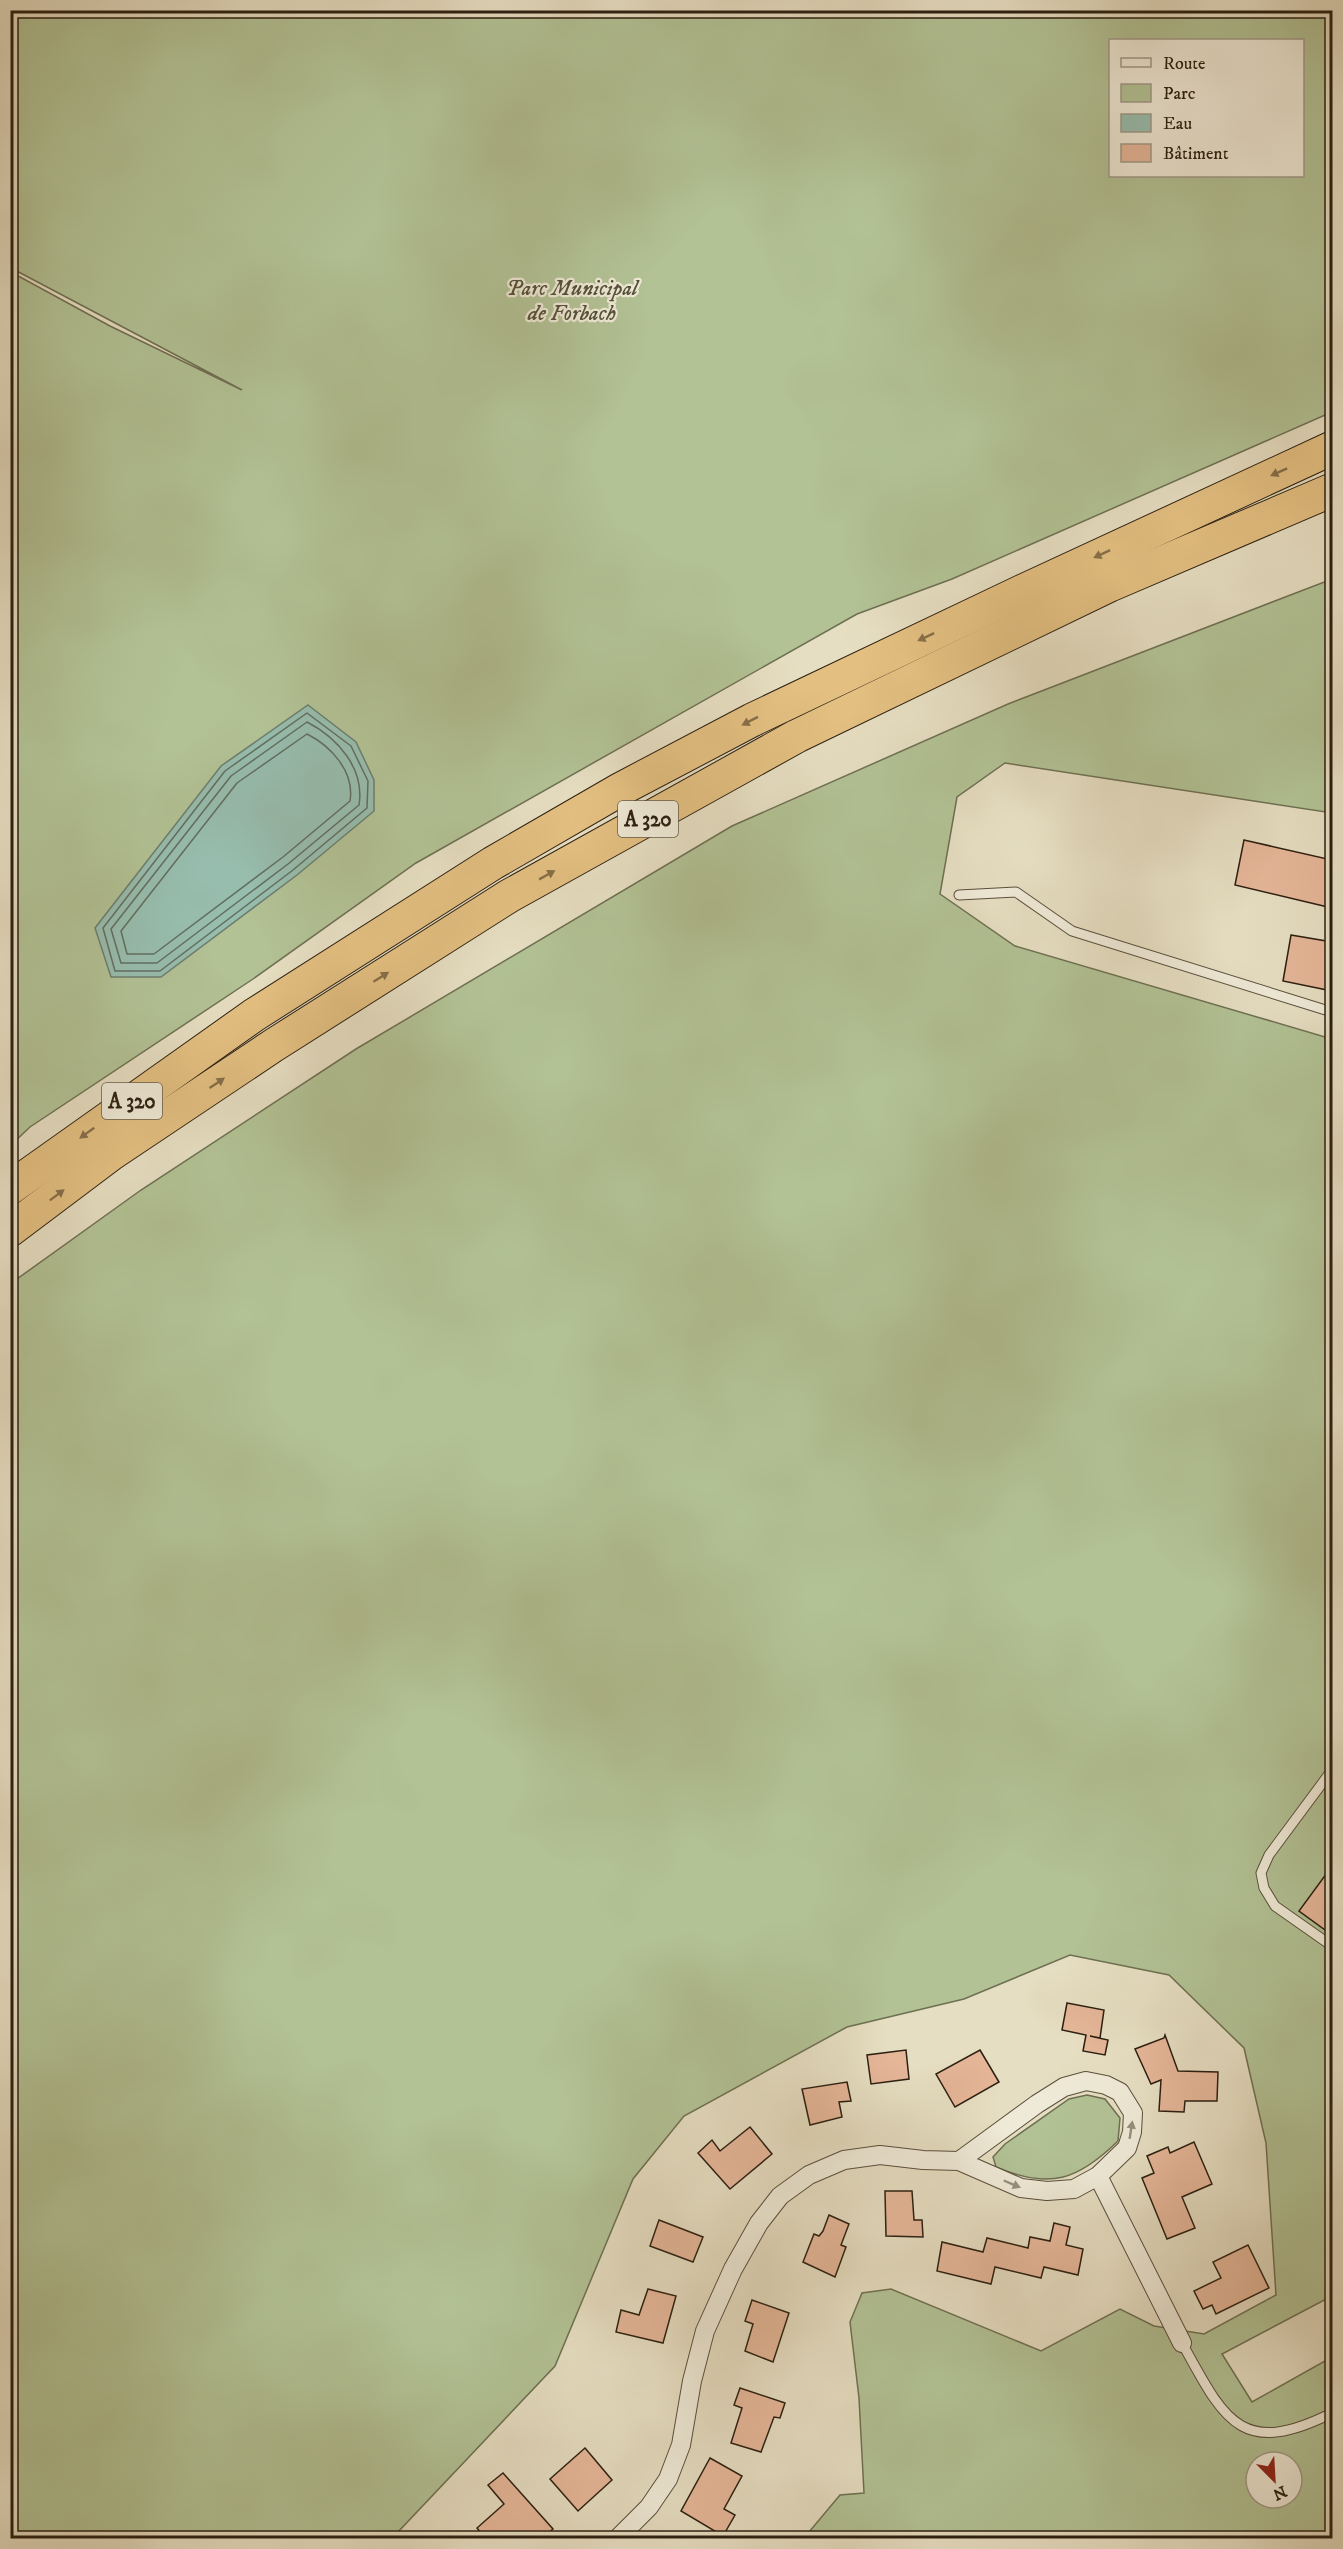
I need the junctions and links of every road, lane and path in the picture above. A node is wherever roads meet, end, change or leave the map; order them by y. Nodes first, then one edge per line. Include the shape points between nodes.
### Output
1 (1332, 448) edge
2 (1332, 490) edge
3 (959, 895) dead end
4 (1332, 1012) edge
5 (10, 1188) edge
6 (10, 1230) edge
7 (1332, 1770) edge
8 (1332, 1946) edge
9 (959, 2161) junction
10 (1098, 2176) junction
11 (1182, 2343) joint
12 (1332, 2413) edge
13 (618, 2538) edge

1 -> 5 highway, A 320 via 752,720 621,789 493,863 254,1015
6 -> 2 highway, A 320 via 121,1147 509,896 796,736 1110,585
3 - 4 lane via 1017,892 1072,932
7 - 8 lane via 1269,1855 1262,1873 1264,1888 1275,1905
9 -> 10 street via 1021,2188 1038,2190 1074,2189
10 -> 9 street via 1127,2148 1133,2113 1120,2092 1086,2081 1064,2087 1037,2104
9 - 13 street via 880,2155 844,2160 809,2175 780,2196 759,2223 733,2269 705,2331 681,2445 668,2479 649,2507
10 - 11 street
11 - 12 lane via 1219,2406 1235,2422 1255,2432 1279,2434

